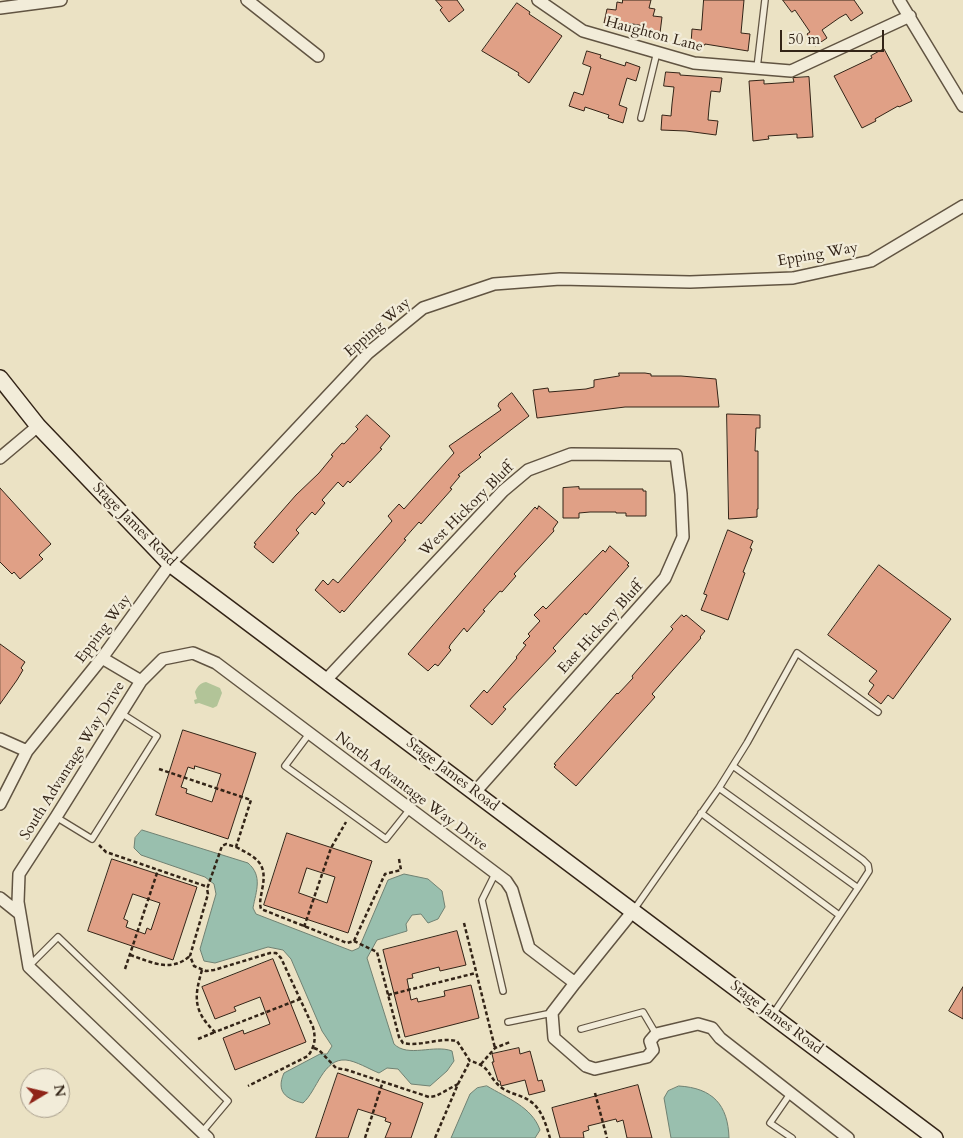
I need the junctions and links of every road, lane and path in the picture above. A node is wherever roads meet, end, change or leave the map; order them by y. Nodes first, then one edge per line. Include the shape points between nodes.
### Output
1 (61, 0) edge
2 (247, 0) edge
3 (538, 0) edge
4 (765, 0) edge
5 (899, 0) edge
6 (0, 8) edge
7 (910, 16) junction
8 (657, 52) junction
9 (318, 56) dead end
10 (757, 68) junction
11 (963, 106) edge
12 (641, 118) dead end
13 (963, 206) edge
14 (0, 378) edge
15 (38, 426) junction
16 (676, 455) joint
17 (0, 458) edge
18 (170, 564) junction
19 (192, 653) joint
20 (102, 658) junction
21 (141, 681) junction
22 (325, 681) junction
23 (121, 712) junction
24 (878, 712) dead end
25 (309, 734) junction
26 (0, 739) edge
27 (27, 751) junction
28 (733, 766) junction
29 (159, 769) dead end
30 (719, 788) junction
31 (475, 792) junction
32 (0, 804) edge
33 (410, 809) junction
34 (701, 814) junction
35 (56, 817) junction
36 (340, 831) dead end
37 (92, 839) junction
38 (236, 847) junction
39 (399, 859) dead end
40 (158, 870) junction
41 (495, 874) junction
42 (208, 887) junction
43 (858, 888) junction
44 (0, 898) edge
45 (633, 911) junction
46 (20, 914) junction
47 (839, 915) junction
48 (464, 924) dead end
49 (304, 927) junction
50 (354, 942) junction
51 (130, 955) junction
52 (190, 956) junction
53 (28, 967) junction
54 (125, 969) dead end
55 (202, 970) junction
56 (476, 973) junction
57 (575, 984) junction
58 (503, 991) dead end
59 (388, 995) junction
60 (300, 999) junction
61 (552, 1014) junction
62 (773, 1015) junction
63 (508, 1022) dead end
64 (581, 1029) dead end
65 (215, 1032) junction
66 (656, 1034) junction
67 (198, 1039) dead end
68 (510, 1042) dead end
69 (314, 1048) junction
70 (495, 1048) junction
71 (470, 1061) junction
72 (481, 1064) junction
73 (383, 1081) junction
74 (458, 1084) junction
75 (248, 1086) dead end
76 (595, 1093) dead end
77 (790, 1094) junction
78 (205, 1135) edge
79 (365, 1138) edge
80 (435, 1138) edge
81 (550, 1138) edge
82 (607, 1138) edge
83 (792, 1138) edge
84 (848, 1138) edge
85 (935, 1138) edge

1 - 6 street
2 - 9 street
3 - 8 street, Haughton Lane via 583,31
4 - 10 lane
5 - 7 street
7 - 10 street, Haughton Lane via 791,70
7 - 11 street
8 - 10 street, Haughton Lane via 694,63
8 - 12 lane
13 - 18 street, Epping Way via 871,261 793,278 690,282 560,279 494,284 423,308 368,352
14 - 15 main road, Stage James Road
15 - 17 street
15 - 18 main road, Stage James Road
16 - 22 street, West Hickory Bluff via 571,454 528,470 503,491
16 - 31 street, East Hickory Bluff via 683,537 666,578
18 - 20 street, Epping Way
18 - 22 main road, Stage James Road
19 - 21 street, South Advantage Way Drive via 162,659
19 - 25 street, North Advantage Way Drive via 216,663
20 - 21 street
20 - 27 street, Epping Way
21 - 23 street, South Advantage Way Drive
22 - 31 main road, Stage James Road
23 - 35 street, South Advantage Way Drive
23 - 37 lane via 158,736
24 - 28 lane via 797,653
25 - 33 street, North Advantage Way Drive
25 - 33 lane via 286,766 386,839
26 - 27 street
27 - 32 street, Epping Way
28 - 30 lane
28 - 43 lane via 868,865 869,871
29 - 38 path via 251,800
30 - 34 lane
30 - 43 lane
31 - 45 main road, Stage James Road
33 - 41 street, North Advantage Way Drive
34 - 45 lane
34 - 47 lane
35 - 37 lane
35 - 46 street, South Advantage Way Drive via 19,874
36 - 49 path
37 - 40 path via 106,852
38 - 42 path via 222,846
38 - 49 path via 255,857 263,868 265,879 259,903 261,910
39 - 50 path via 401,870 385,874
40 - 42 path
40 - 51 path
41 - 57 street, North Advantage Way Drive via 512,890 529,948
41 - 58 lane via 482,900
42 - 52 path
43 - 47 lane
44 - 46 street
45 - 57 street
45 - 62 main road, Stage James Road
46 - 53 street, South Advantage Way Drive
47 - 62 lane
48 - 56 path
49 - 50 path via 347,943
50 - 59 path via 377,952
51 - 52 path via 172,966
51 - 54 path
52 - 55 path via 194,966
53 - 78 street
53 - 78 lane via 58,937 228,1101
55 - 60 path via 214,970 276,953
55 - 65 path via 196,1001 206,1024
56 - 59 path
56 - 70 path
57 - 61 street
59 - 71 path via 398,1036 403,1043 456,1041
60 - 65 path
60 - 69 path via 313,1027
61 - 63 lane
61 - 66 street via 554,1038 586,1066 595,1069 647,1057 653,1050 650,1040
62 - 85 main road, Stage James Road
64 - 66 lane via 643,1012
65 - 67 path
66 - 77 street via 698,1024 712,1028
68 - 70 path
69 - 73 path via 336,1068
69 - 75 path via 308,1056
70 - 72 path
71 - 72 path
71 - 74 path
72 - 81 path via 502,1089 531,1101 544,1117
73 - 74 path via 429,1096 436,1096
73 - 79 path
74 - 80 path
76 - 82 path
77 - 83 lane via 770,1123
77 - 84 street

